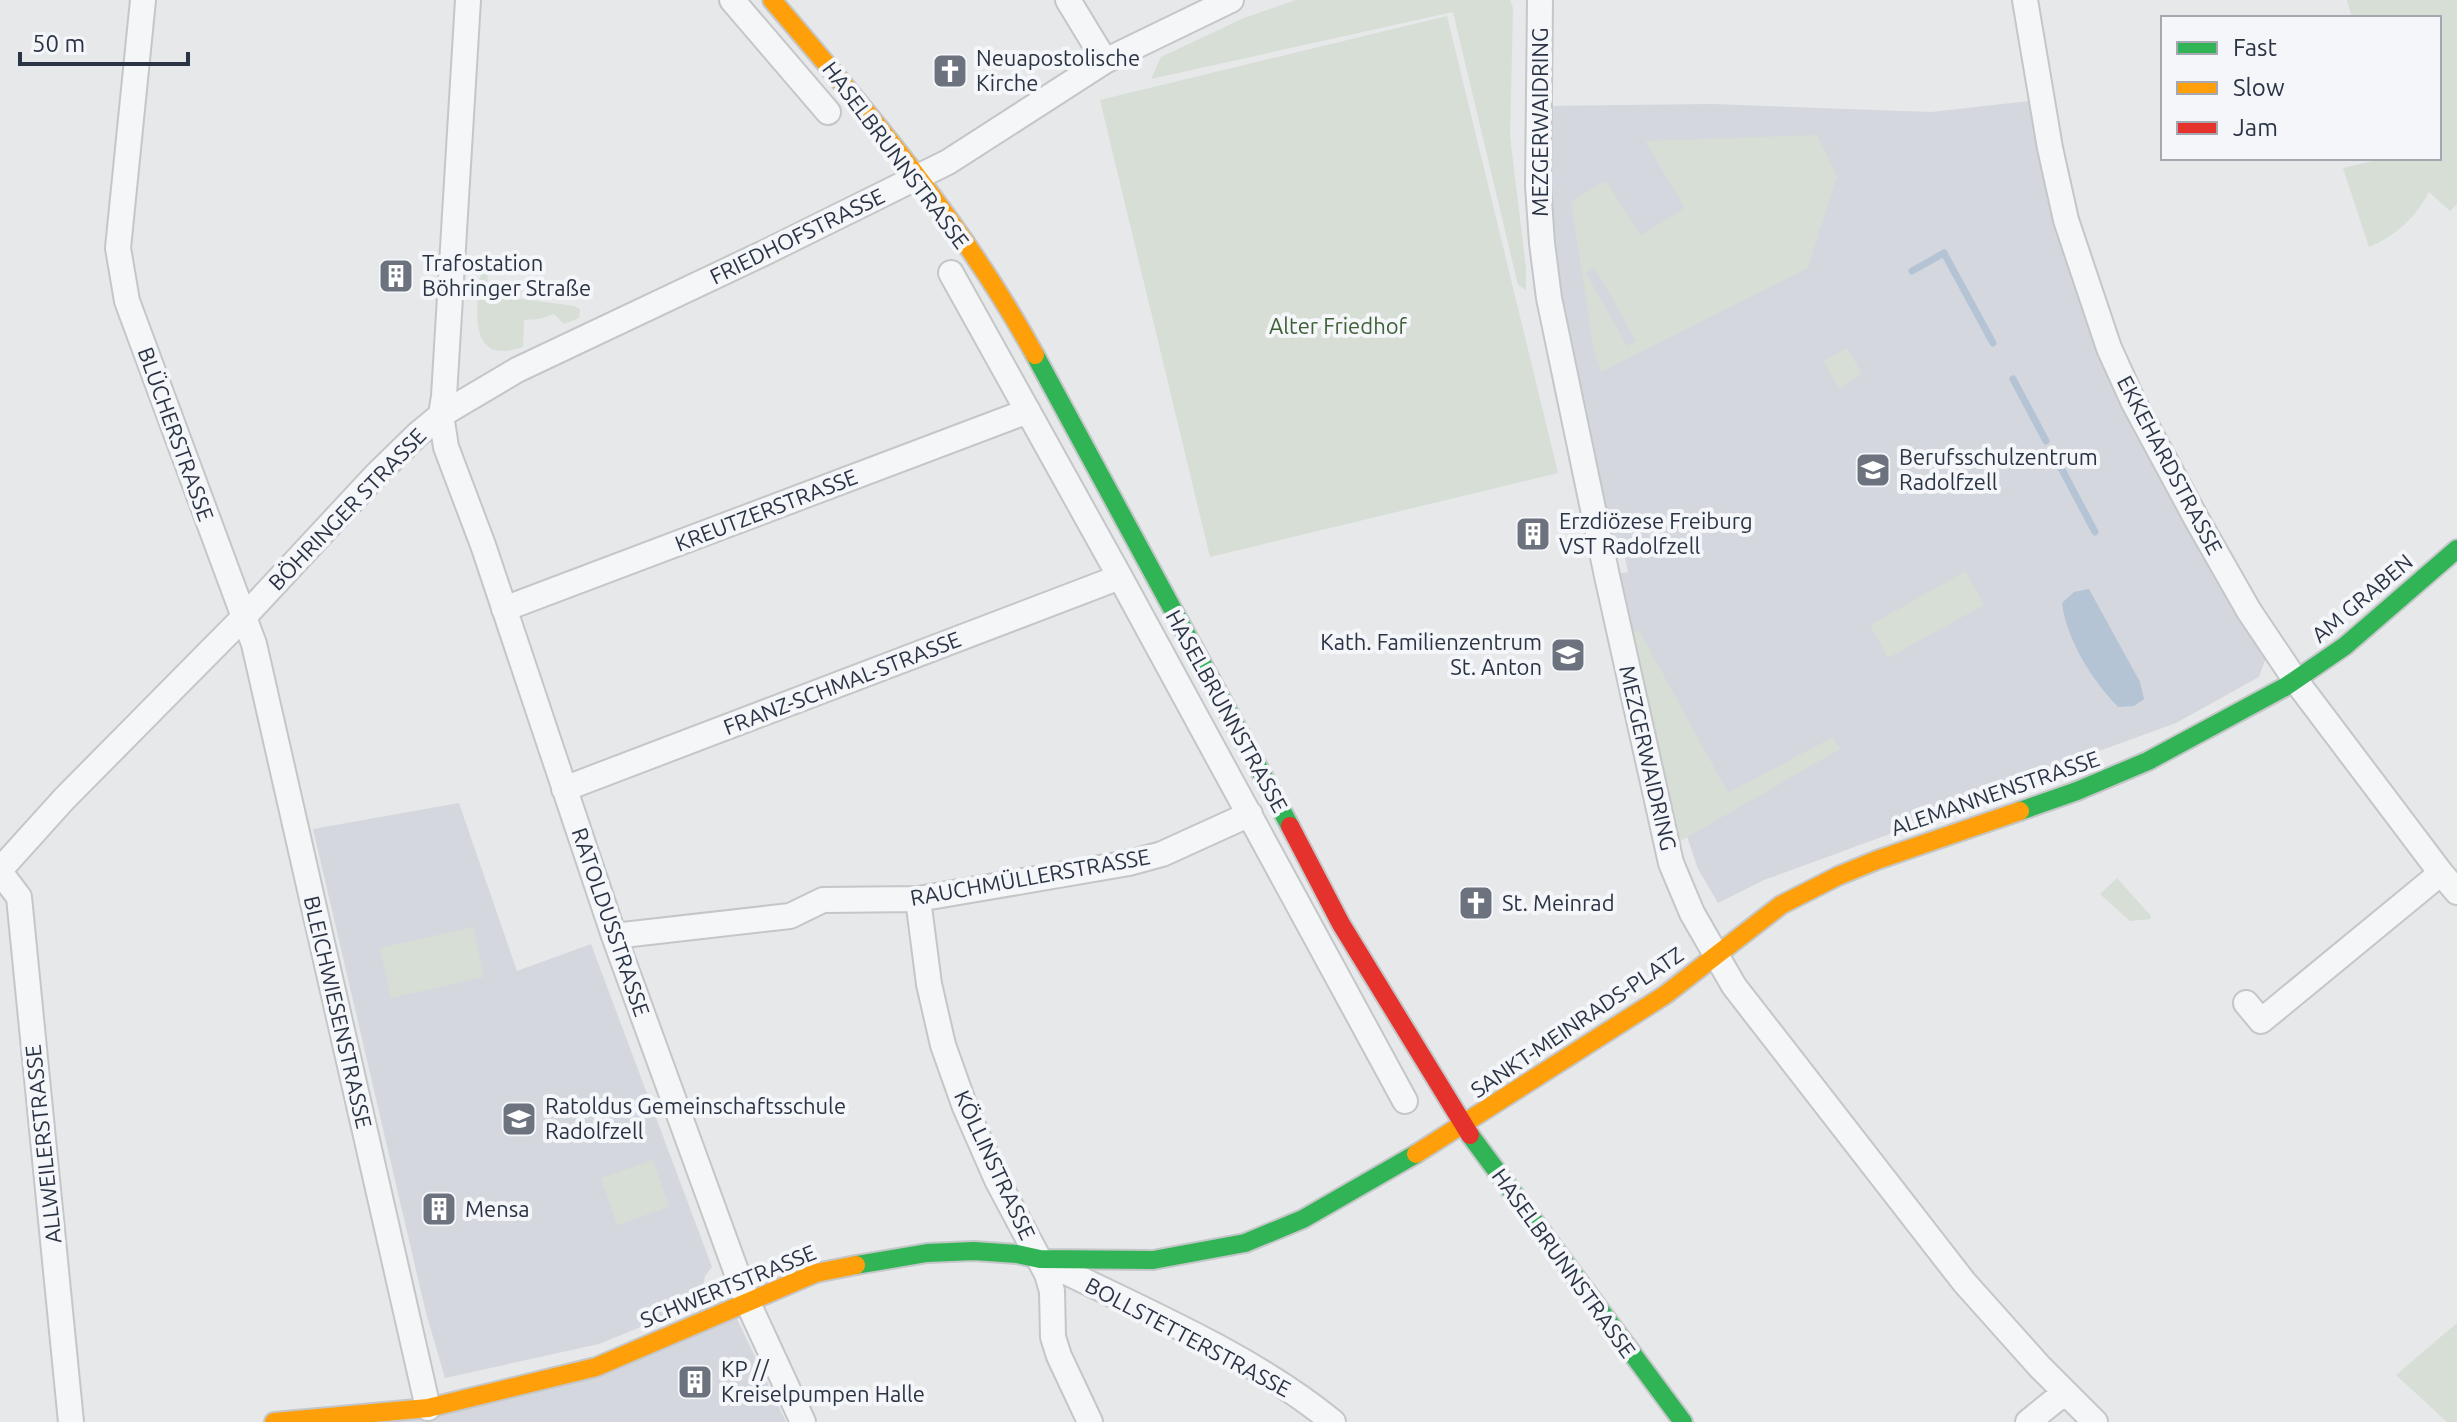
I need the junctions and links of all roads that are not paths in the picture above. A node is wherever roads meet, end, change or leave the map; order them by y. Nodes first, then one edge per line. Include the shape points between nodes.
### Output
1 (143, 0) edge
2 (468, 0) edge
3 (732, 0) edge
4 (772, 0) edge
5 (1068, 0) edge
6 (1231, 0) edge
7 (1540, 0) edge
8 (2025, 0) edge
9 (1105, 61) junction
10 (828, 112) dead end
11 (918, 177) junction
12 (951, 273) dead end
13 (1028, 411) junction
14 (441, 415) junction
15 (2457, 549) edge
16 (1120, 577) junction
17 (504, 609) junction
18 (243, 618) junction
19 (2296, 681) junction
20 (564, 789) junction
21 (1250, 814) junction
22 (0, 871) edge
23 (2441, 873) junction
24 (2457, 892) edge
25 (918, 899) junction
26 (614, 936) junction
27 (1715, 956) junction
28 (2246, 1003) dead end
29 (1405, 1101) dead end
30 (1463, 1125) junction
31 (1040, 1259) junction
32 (747, 1301) junction
33 (2064, 1393) junction
34 (428, 1408) junction
35 (71, 1422) edge
36 (274, 1422) edge
37 (803, 1422) edge
38 (1090, 1422) edge
39 (1333, 1422) edge
40 (1683, 1422) edge
41 (2028, 1422) edge
42 (2095, 1422) edge

1 - 18 street, BLÜCHERSTRASSE via 118,248 127,301
2 - 14 street, BÖHRINGER STRASSE
3 - 10 street, HASELBRUNNSTRASSE
4 - 11 street, HASELBRUNNSTRASSE
5 - 9 street
6 - 9 street, FRIEDHOFSTRASSE
7 - 27 street, MEZGERWAIDRING via 1538,186 1549,298 1671,863
8 - 19 street, EKKEHARDSTRASSE via 2066,220 2109,348 2196,518
9 - 11 street, FRIEDHOFSTRASSE
11 - 14 street, FRIEDHOFSTRASSE via 517,370
11 - 30 street, HASELBRUNNSTRASSE via 1004,299 1341,924
12 - 13 street, HASELBRUNNSTRASSE
13 - 16 street, HASELBRUNNSTRASSE
13 - 17 street, KREUTZERSTRASSE
14 - 17 street, RATOLDUSSTRASSE via 446,447
14 - 18 street, BÖHRINGER STRASSE via 377,474
15 - 19 street, AM GRABEN
16 - 20 street, FRANZ-SCHMAL-STRASSE
16 - 21 street, HASELBRUNNSTRASSE
17 - 20 street, RATOLDUSSTRASSE
18 - 22 street, BÖHRINGER STRASSE
18 - 34 street, BLEICHWIESENSTRASSE via 254,644
19 - 23 street, EKKEHARDSTRASSE
19 - 27 street, ALEMANNENSTRASSE via 2117,775 1832,878 1759,918
20 - 26 street, RATOLDUSSTRASSE
21 - 25 street, RAUCHMÜLLERSTRASSE via 1162,854 1129,863
21 - 29 street, HASELBRUNNSTRASSE
22 - 35 street, ALLWEILERSTRASSE via 19,897
23 - 24 street, EKKEHARDSTRASSE
23 - 28 street via 2261,1021
25 - 26 street, RAUCHMÜLLERSTRASSE via 823,900 790,916
25 - 31 street, KÖLLINSTRASSE via 943,1045 997,1180
26 - 32 street, RATOLDUSSTRASSE
27 - 30 street, SANKT-MEINRADS-PLATZ via 1680,986
27 - 33 street, MEZGERWAIDRING via 1910,1215
30 - 31 street, SCHWERTSTRASSE via 1303,1219 1245,1243 1153,1260
30 - 40 street, HASELBRUNNSTRASSE
31 - 32 street, SCHWERTSTRASSE via 974,1251 895,1257 816,1273
31 - 38 street, KÖLLINSTRASSE via 1052,1291 1056,1346
31 - 39 street, BOLLSTETTERSTRASSE via 1226,1352
32 - 34 street, SCHWERTSTRASSE via 596,1367
32 - 37 street, RATOLDUSSTRASSE
33 - 41 street
33 - 42 street, MEZGERWAIDRING
34 - 36 street, SCHWERTSTRASSE

